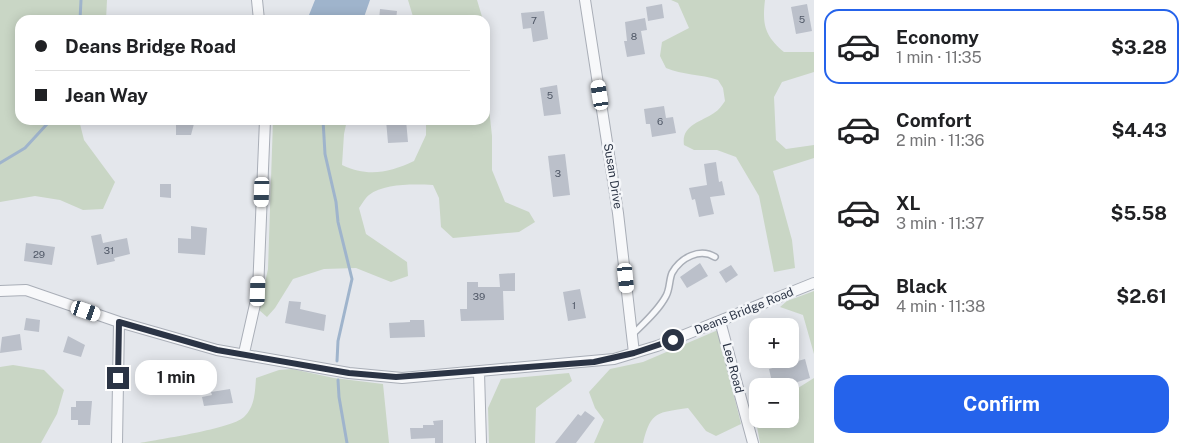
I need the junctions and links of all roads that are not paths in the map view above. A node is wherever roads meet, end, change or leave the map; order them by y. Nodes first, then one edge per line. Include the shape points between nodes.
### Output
1 (257, 0) edge
2 (586, 0) edge
3 (258, 15) edge
4 (265, 125) edge
5 (715, 257) dead end
6 (814, 283) edge
7 (0, 291) edge
8 (720, 321) junction
9 (119, 322) junction
10 (632, 335) junction
11 (244, 353) junction
12 (634, 353) junction
13 (479, 372) junction
14 (117, 443) edge
15 (480, 443) edge
16 (753, 443) edge

1 - 3 street
2 - 10 street, Susan Drive via 618,213
4 - 11 street via 258,291
5 - 10 lane via 707,252 694,253 683,260 672,273 667,295
6 - 8 street, Deans Bridge Road
7 - 9 street, Deans Bridge Road via 26,290
8 - 12 street, Deans Bridge Road
8 - 16 street, Lee Road
9 - 11 street, Deans Bridge Road via 217,350
9 - 14 street
10 - 12 street, Susan Drive
11 - 13 street, Deans Bridge Road via 377,377
12 - 13 street, Deans Bridge Road via 594,362
13 - 15 street

